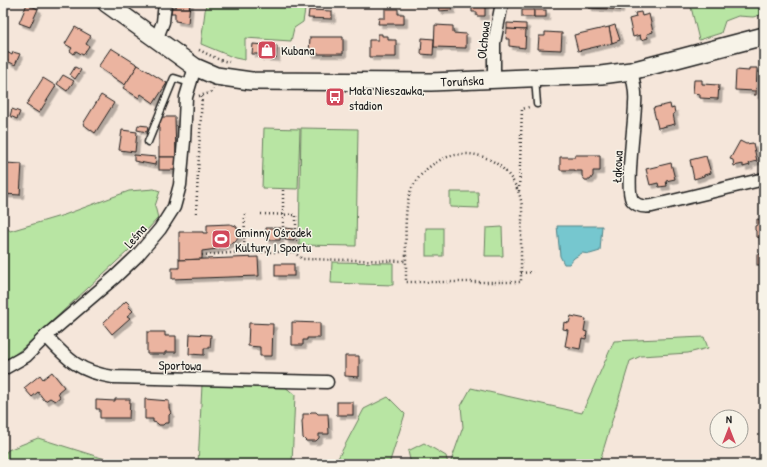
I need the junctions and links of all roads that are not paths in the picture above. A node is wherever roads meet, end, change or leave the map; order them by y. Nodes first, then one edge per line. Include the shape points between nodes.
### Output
1 (106, 3) edge
2 (165, 3) edge
3 (502, 3) edge
4 (764, 36) edge
5 (156, 40) junction
6 (632, 71) junction
7 (193, 75) junction
8 (535, 78) junction
9 (494, 80) junction
10 (536, 104) road end
11 (148, 142) dead end
12 (764, 179) edge
13 (46, 336) junction
14 (3, 369) edge
15 (327, 382) dead end

1 - 5 main road, Toruńska
2 - 5 street via 163,22
3 - 9 street, Olchowa via 494,43
4 - 6 main road, Toruńska
5 - 7 main road, Toruńska
6 - 8 main road, Toruńska
6 - 12 street, Łąkowa via 635,106 629,183 632,199 637,205 652,206
7 - 9 main road, Toruńska via 266,82
7 - 11 lane via 174,78
7 - 13 street, Leśna via 186,97 180,185 174,207 160,229 137,256
8 - 9 main road, Toruńska
8 - 10 lane
13 - 14 street, Leśna via 26,356
13 - 15 street, Sportowa via 68,359 83,369 114,378

